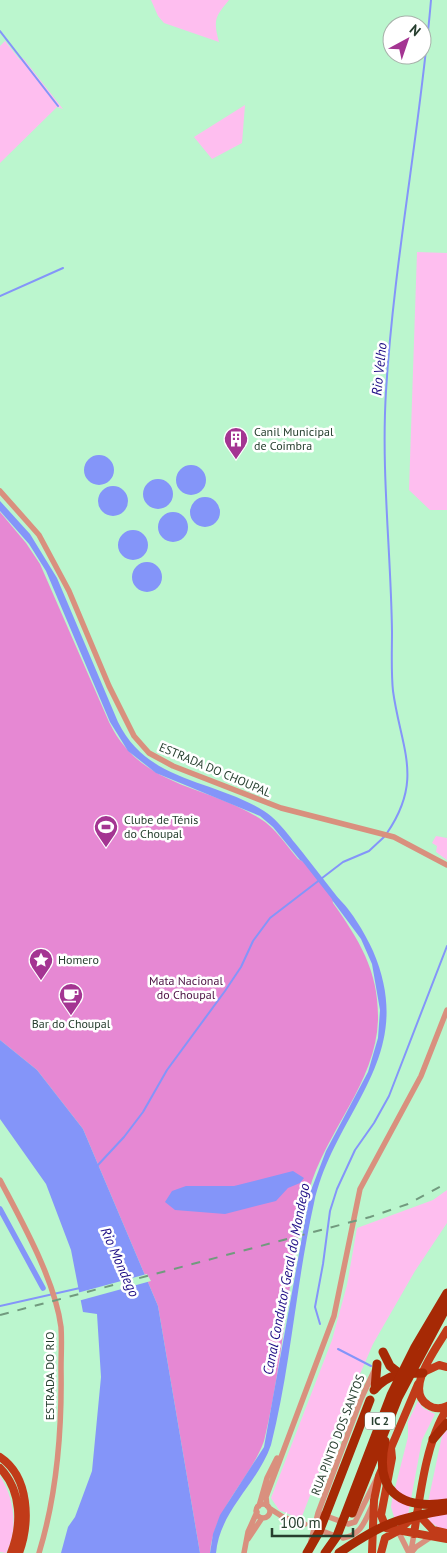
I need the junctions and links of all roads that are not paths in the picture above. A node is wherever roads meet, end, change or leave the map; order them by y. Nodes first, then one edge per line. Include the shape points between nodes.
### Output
1 (0, 491) edge
2 (447, 865) edge
3 (447, 1010) edge
4 (0, 1180) edge
5 (447, 1293) edge
6 (447, 1306) edge
7 (447, 1330) edge
8 (383, 1352) dead end
9 (377, 1364) joint
10 (446, 1366) edge
11 (399, 1373) junction
12 (423, 1373) junction
13 (418, 1384) junction
14 (374, 1390) junction
15 (447, 1408) edge
16 (390, 1414) junction
17 (447, 1423) edge
18 (292, 1427) junction
19 (433, 1438) junction
20 (391, 1448) junction
21 (0, 1457) edge
22 (0, 1468) edge
23 (378, 1476) junction
24 (374, 1500) junction
25 (447, 1503) edge
26 (268, 1507) junction
27 (258, 1509) junction
28 (447, 1510) edge
29 (318, 1513) junction
30 (417, 1513) junction
31 (265, 1517) junction
32 (283, 1517) junction
33 (304, 1524) dead end
34 (317, 1529) dead end
35 (398, 1531) junction
36 (447, 1533) edge
37 (356, 1534) junction
38 (414, 1534) junction
39 (431, 1537) junction
40 (343, 1538) junction
41 (447, 1539) edge
42 (248, 1541) junction
43 (10, 1553) edge
44 (19, 1553) edge
45 (38, 1553) edge
46 (244, 1553) edge
47 (250, 1553) edge
48 (307, 1553) edge
49 (325, 1553) edge
50 (331, 1553) edge
51 (339, 1553) edge
52 (372, 1553) edge
53 (381, 1553) edge
54 (410, 1553) edge

1 - 2 street, ESTRADA DO CHOUPAL via 39,535 69,591 109,686 134,736 148,753 281,808 394,837
3 - 18 street via 421,1076 360,1189 334,1316
4 - 45 street, ESTRADA DO RIO via 52,1292 60,1326 62,1402 54,1483
5 - 49 highway, IC 2, bridge via 415,1347 392,1395 337,1536
6 - 16 highway, IC 2, bridge
7 - 12 main road
8 - 11 highway via 390,1366
9 - 14 highway
9 - 29 street, RUA PINTO DOS SANTOS
10 - 12 main road via 434,1366
11 - 12 highway
11 - 14 highway via 390,1376
12 - 13 main road
13 - 15 main road via 420,1396 426,1404
13 - 20 main road
14 - 48 highway, bridge via 319,1532
15 - 19 main road
16 - 25 highway, bridge via 381,1466 390,1488 404,1500 415,1504
16 - 50 highway, IC 2, bridge via 346,1529
17 - 19 highway
18 - 26 street via 266,1497
18 - 27 street via 267,1478
19 - 30 main road
20 - 23 main road
20 - 35 main road via 386,1515 390,1526
21 - 44 main road via 14,1472 25,1506 26,1531
22 - 43 main road via 8,1477 18,1506 17,1534
23 - 24 main road
23 - 29 street, RUA PINTO DOS SANTOS via 355,1522 348,1524
24 - 37 street via 361,1530
24 - 52 main road
26 - 27 street
26 - 31 street
26 - 32 street
27 - 31 street
27 - 42 street via 248,1532
28 - 51 highway, bridge via 414,1515 381,1526
29 - 48 street, RUA PINTO DOS SANTOS
30 - 35 main road
30 - 36 main road via 433,1530
30 - 38 main road
31 - 32 street
31 - 42 street
32 - 33 street
34 - 40 street
35 - 38 main road
35 - 53 main road via 385,1538
35 - 54 street
37 - 40 street
37 - 40 street via 362,1544
38 - 39 main road
38 - 54 street
39 - 41 main road
39 - 54 street
42 - 46 street
42 - 47 street

